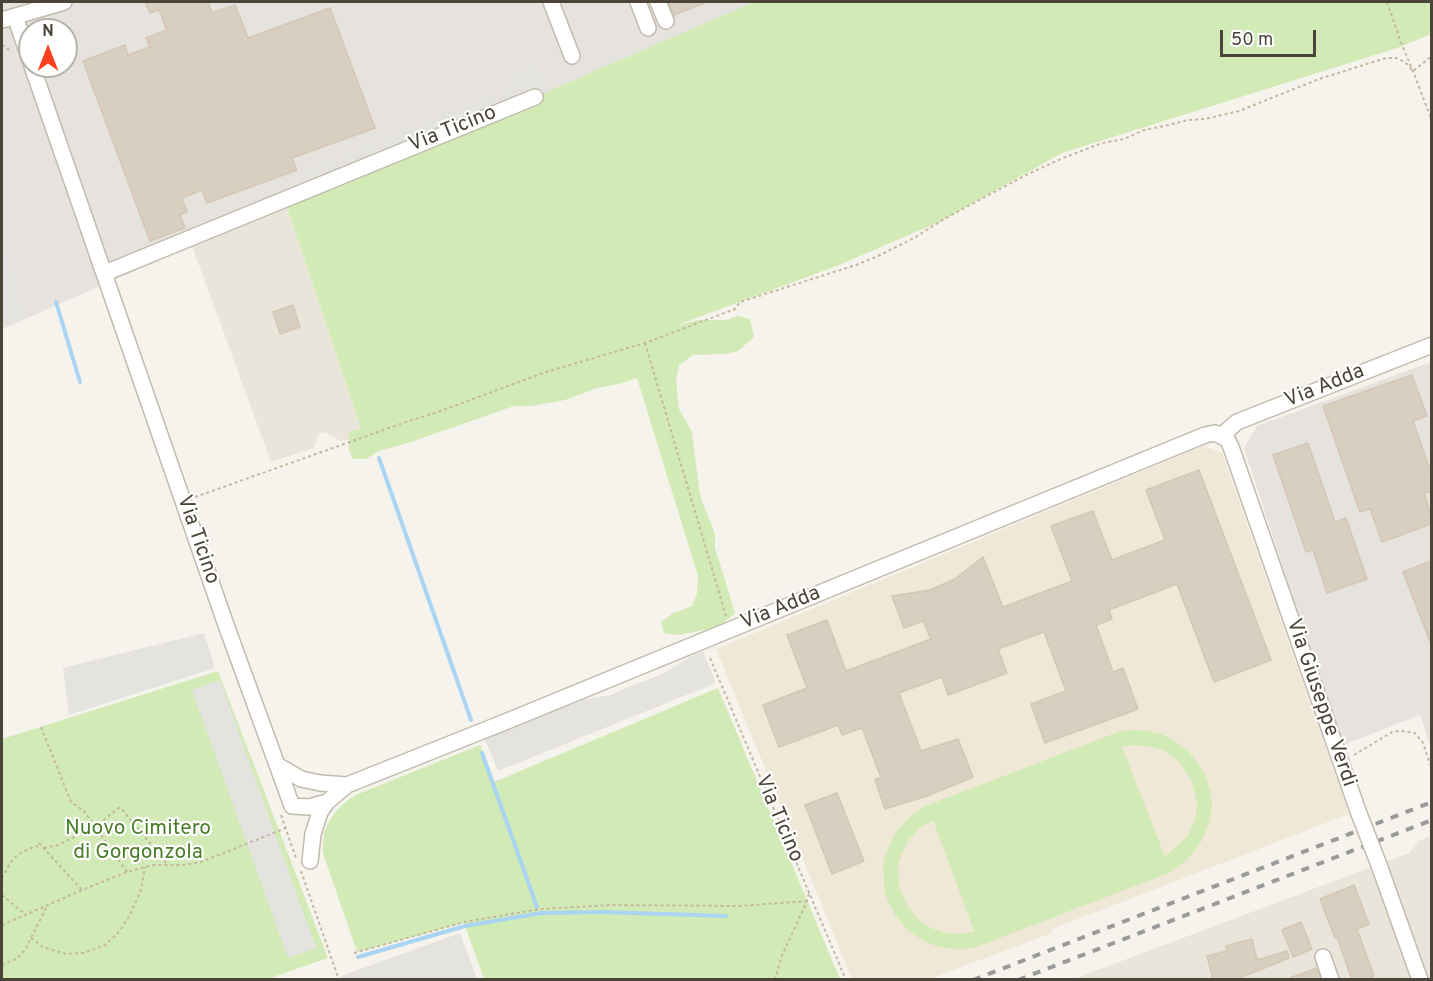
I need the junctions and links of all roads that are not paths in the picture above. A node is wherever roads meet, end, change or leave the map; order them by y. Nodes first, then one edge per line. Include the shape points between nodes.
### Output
1 (64, 2) edge
2 (551, 2) edge
3 (638, 2) edge
4 (658, 2) edge
5 (8, 18) edge
6 (666, 21) dead end
7 (648, 28) dead end
8 (18, 37) edge
9 (572, 56) dead end
10 (36, 78) edge
11 (535, 97) dead end
12 (105, 273) junction
13 (1431, 345) edge
14 (1219, 434) junction
15 (277, 765) junction
16 (315, 782) junction
17 (347, 785) junction
18 (327, 802) junction
19 (292, 806) junction
20 (310, 861) dead end
21 (1323, 957) dead end
22 (1331, 980) edge
23 (1420, 980) edge

1 - 5 street
2 - 9 street
3 - 7 street
4 - 6 street
5 - 8 street
10 - 12 street, Via Ticino
11 - 12 street, Via Ticino
12 - 15 street, Via Ticino
13 - 14 street, Via Adda
14 - 17 street, Via Adda via 1204,435
14 - 23 street, Via Giuseppe Verdi, bridge via 1231,447
15 - 16 street, Via Adda via 296,777
15 - 19 street, Via Ticino
16 - 17 street, Via Adda
16 - 19 street
17 - 18 street, Via Adda
18 - 19 street
18 - 20 street, Via Adda via 315,825
21 - 22 street

